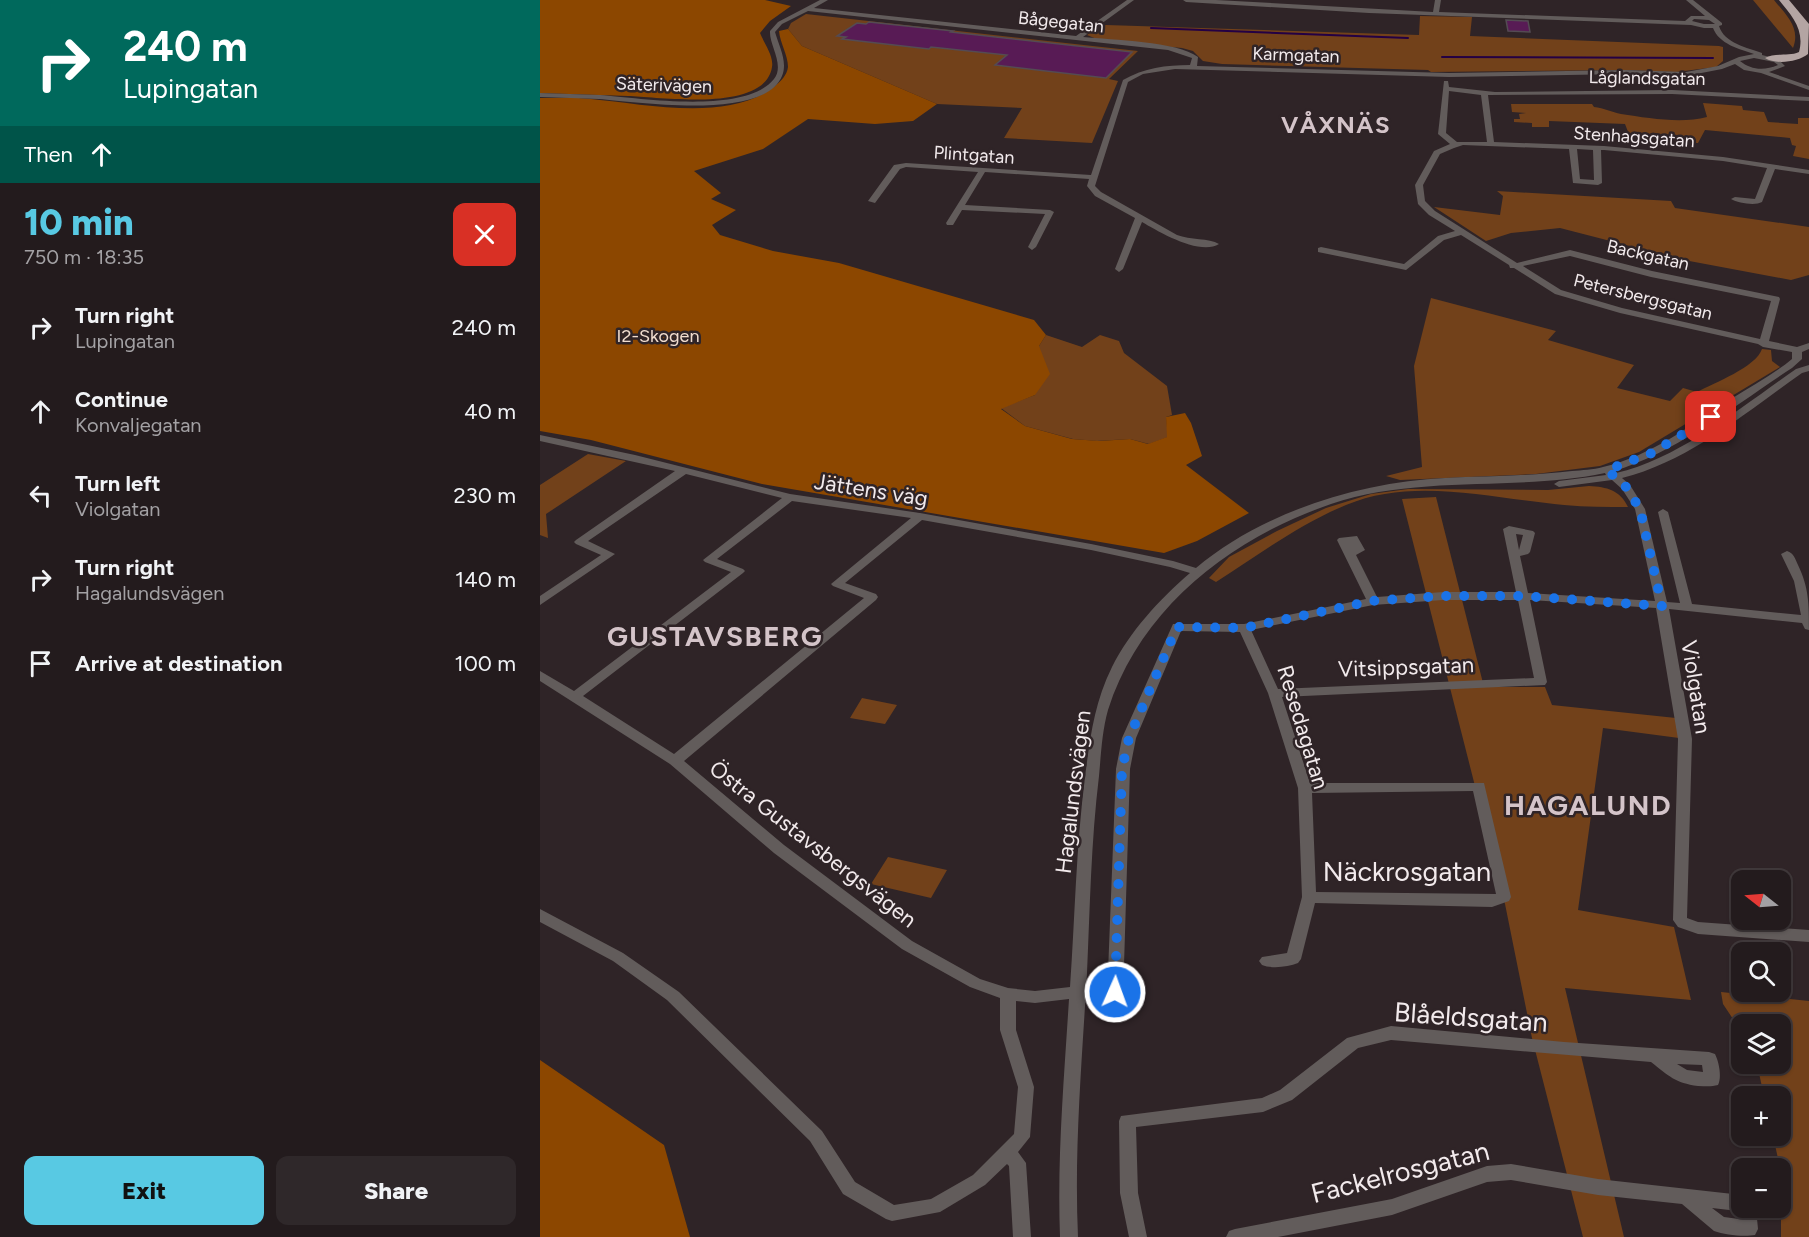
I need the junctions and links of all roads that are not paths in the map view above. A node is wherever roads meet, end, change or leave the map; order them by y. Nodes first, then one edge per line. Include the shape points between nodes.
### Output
1 (825, 0) edge
2 (1131, 0) edge
3 (1186, 0) edge
4 (1300, 0) edge
5 (1438, 0) edge
6 (1689, 0) edge
7 (1784, 0) edge
8 (1797, 0) edge
9 (1294, 7) junction
10 (806, 9) junction
11 (1436, 14) junction
12 (1805, 17) edge
13 (1712, 18) junction
14 (1691, 20) junction
15 (1699, 26) junction
16 (1716, 26) junction
17 (1809, 31) edge
18 (1076, 39) junction
19 (1768, 58) junction
20 (1739, 60) junction
21 (1809, 63) edge
22 (1782, 66) junction
23 (1194, 67) junction
24 (1720, 68) junction
25 (1749, 69) junction
26 (1449, 75) junction
27 (1809, 86) edge
28 (1445, 89) junction
29 (1484, 93) junction
30 (540, 95) edge
31 (1809, 99) edge
32 (1455, 144) junction
33 (1491, 144) junction
34 (1573, 147) junction
35 (1598, 148) junction
36 (1773, 166) junction
37 (983, 170) junction
38 (1809, 172) edge
39 (1092, 177) junction
40 (1735, 199) dead end
41 (872, 201) dead end
42 (960, 207) junction
43 (1139, 219) junction
44 (951, 223) dead end
45 (1461, 232) junction
46 (1215, 244) dead end
47 (1032, 247) dead end
48 (1321, 250) dead end
49 (1513, 266) junction
50 (1119, 270) dead end
51 (1763, 344) junction
52 (1809, 346) edge
53 (1797, 355) junction
54 (1809, 366) edge
55 (542, 440) edge
56 (683, 471) junction
57 (1610, 473) junction
58 (790, 497) junction
59 (1663, 512) dead end
60 (920, 516) junction
61 (1349, 553) dead end
62 (1514, 554) dead end
63 (1787, 554) dead end
64 (1197, 572) junction
65 (1522, 596) junction
66 (540, 601) edge
67 (1372, 601) junction
68 (1662, 606) junction
69 (1687, 607) junction
70 (1808, 622) edge
71 (1244, 628) junction
72 (540, 675) edge
73 (1274, 693) junction
74 (575, 696) junction
75 (675, 761) junction
76 (1305, 788) junction
77 (1309, 897) junction
78 (540, 915) edge
79 (1809, 936) edge
80 (1268, 961) dead end
81 (1078, 992) junction
82 (1008, 994) junction
83 (1115, 998) dead end
84 (1654, 1055) dead end
85 (1007, 1152) junction
86 (1685, 1196) junction
87 (1731, 1202) edge
88 (1748, 1218) edge
89 (1022, 1237) edge
90 (1069, 1237) edge
91 (1138, 1237) edge
92 (1235, 1237) edge

1 - 10 street, Säterivägen
2 - 18 street
3 - 9 street
4 - 9 street
5 - 11 street
6 - 13 street
6 - 14 street
7 - 12 highway
8 - 12 highway
9 - 11 street
10 - 18 street, Bågegatan
10 - 30 street, Säterivägen via 772,32 781,60 777,80 744,98 691,104
11 - 14 street
12 - 17 highway
12 - 19 highway via 1803,54
13 - 14 street
13 - 16 street via 1720,22
14 - 15 street
15 - 16 street
15 - 20 street via 1734,47
16 - 19 street via 1716,32 1723,38
18 - 23 street, Bågegatan via 1185,52 1194,57
19 - 20 street
19 - 22 street
20 - 24 street, Karmgatan
20 - 25 street
21 - 22 highway
22 - 25 street
22 - 27 street
23 - 26 street, Karmgatan
23 - 39 street, Karmgatan via 1158,68 1125,81
24 - 25 street, Karmgatan
24 - 26 street, Karmgatan via 1686,74
25 - 27 street
26 - 28 street
28 - 29 street, Låglandsgatan
28 - 32 street via 1442,135
29 - 31 street, Låglandsgatan via 1672,92
29 - 33 street
32 - 33 street, Stenhagsgatan
32 - 45 street, Petersbergsgatan via 1437,153 1419,192 1420,202
33 - 34 street, Stenhagsgatan
34 - 35 street, Stenhagsgatan
34 - 35 street via 1576,181 1598,183
35 - 36 street, Stenhagsgatan
36 - 38 street, Stenhagsgatan
36 - 40 street via 1758,202
37 - 39 street, Plintgatan
37 - 41 street, Plintgatan via 897,167
37 - 42 street
39 - 43 street via 1091,186 1098,194
42 - 44 street
42 - 47 street via 1050,212
43 - 46 street via 1182,240
43 - 50 street
45 - 48 street via 1441,238 1406,267
45 - 49 street, Petersbergsgatan
49 - 51 street, Petersbergsgatan via 1558,292 1594,304
49 - 51 street, Backgatan via 1570,253 1651,274 1776,298
51 - 53 street, Petersbergsgatan
52 - 53 street, Hagalundsvägen
53 - 54 street, Petersbergsgatan
53 - 57 street, Hagalundsvägen via 1789,366 1670,443
54 - 57 street, Hagalundsvägen via 1676,453 1634,471
55 - 56 street, Jättens väg
56 - 58 street, Jättens väg
56 - 66 street via 580,542 609,554
57 - 64 street, Hagalundsvägen via 1550,485 1438,483 1388,487 1320,505 1230,549
57 - 68 street, Violgatan via 1626,487 1640,509
58 - 60 street, Jättens väg
58 - 74 street via 709,560 739,571
59 - 69 street, Violgatan
60 - 64 street, Jättens väg via 1091,547
60 - 75 street via 837,584 872,597
61 - 67 street
62 - 65 street
63 - 70 street via 1800,581
64 - 81 street, Hagalundsvägen via 1167,598 1143,627 1114,677 1101,710 1089,801
65 - 67 street
65 - 68 street
65 - 73 street, Vitsippsgatan via 1541,682
67 - 71 street
68 - 69 street
68 - 79 street, Violgatan via 1685,739 1678,915 1683,923 1698,928
69 - 70 street
71 - 73 street, Resedagatan
71 - 83 street via 1177,627 1129,738 1122,769
72 - 74 street, Östra Gustavsbergsvägen
73 - 76 street, Resedagatan
74 - 75 street, Östra Gustavsbergsvägen
75 - 82 street, Östra Gustavsbergsvägen via 778,849 907,945 975,983
76 - 77 street, Resedagatan
76 - 77 street, Näckrosgatan via 1479,786 1504,897 1492,901
77 - 80 street, Resedagatan via 1293,959
78 - 85 street via 618,957 673,996 816,1136 849,1188 892,1213 934,1206 978,1180
81 - 82 street, Östra Gustavsbergsvägen via 1035,997
81 - 90 street, Hagalundsvägen via 1066,1183
82 - 85 street via 1008,1030 1026,1087 1022,1137
84 - 91 street, Blåeldsgatan via 1391,1033 1353,1043 1286,1095 1263,1105 1127,1120 1129,1193
85 - 89 street via 1017,1163
86 - 87 street, Fackelrosgatan
86 - 88 street via 1720,1225 1749,1229
86 - 92 street, Fackelrosgatan via 1511,1172 1487,1174 1392,1207

